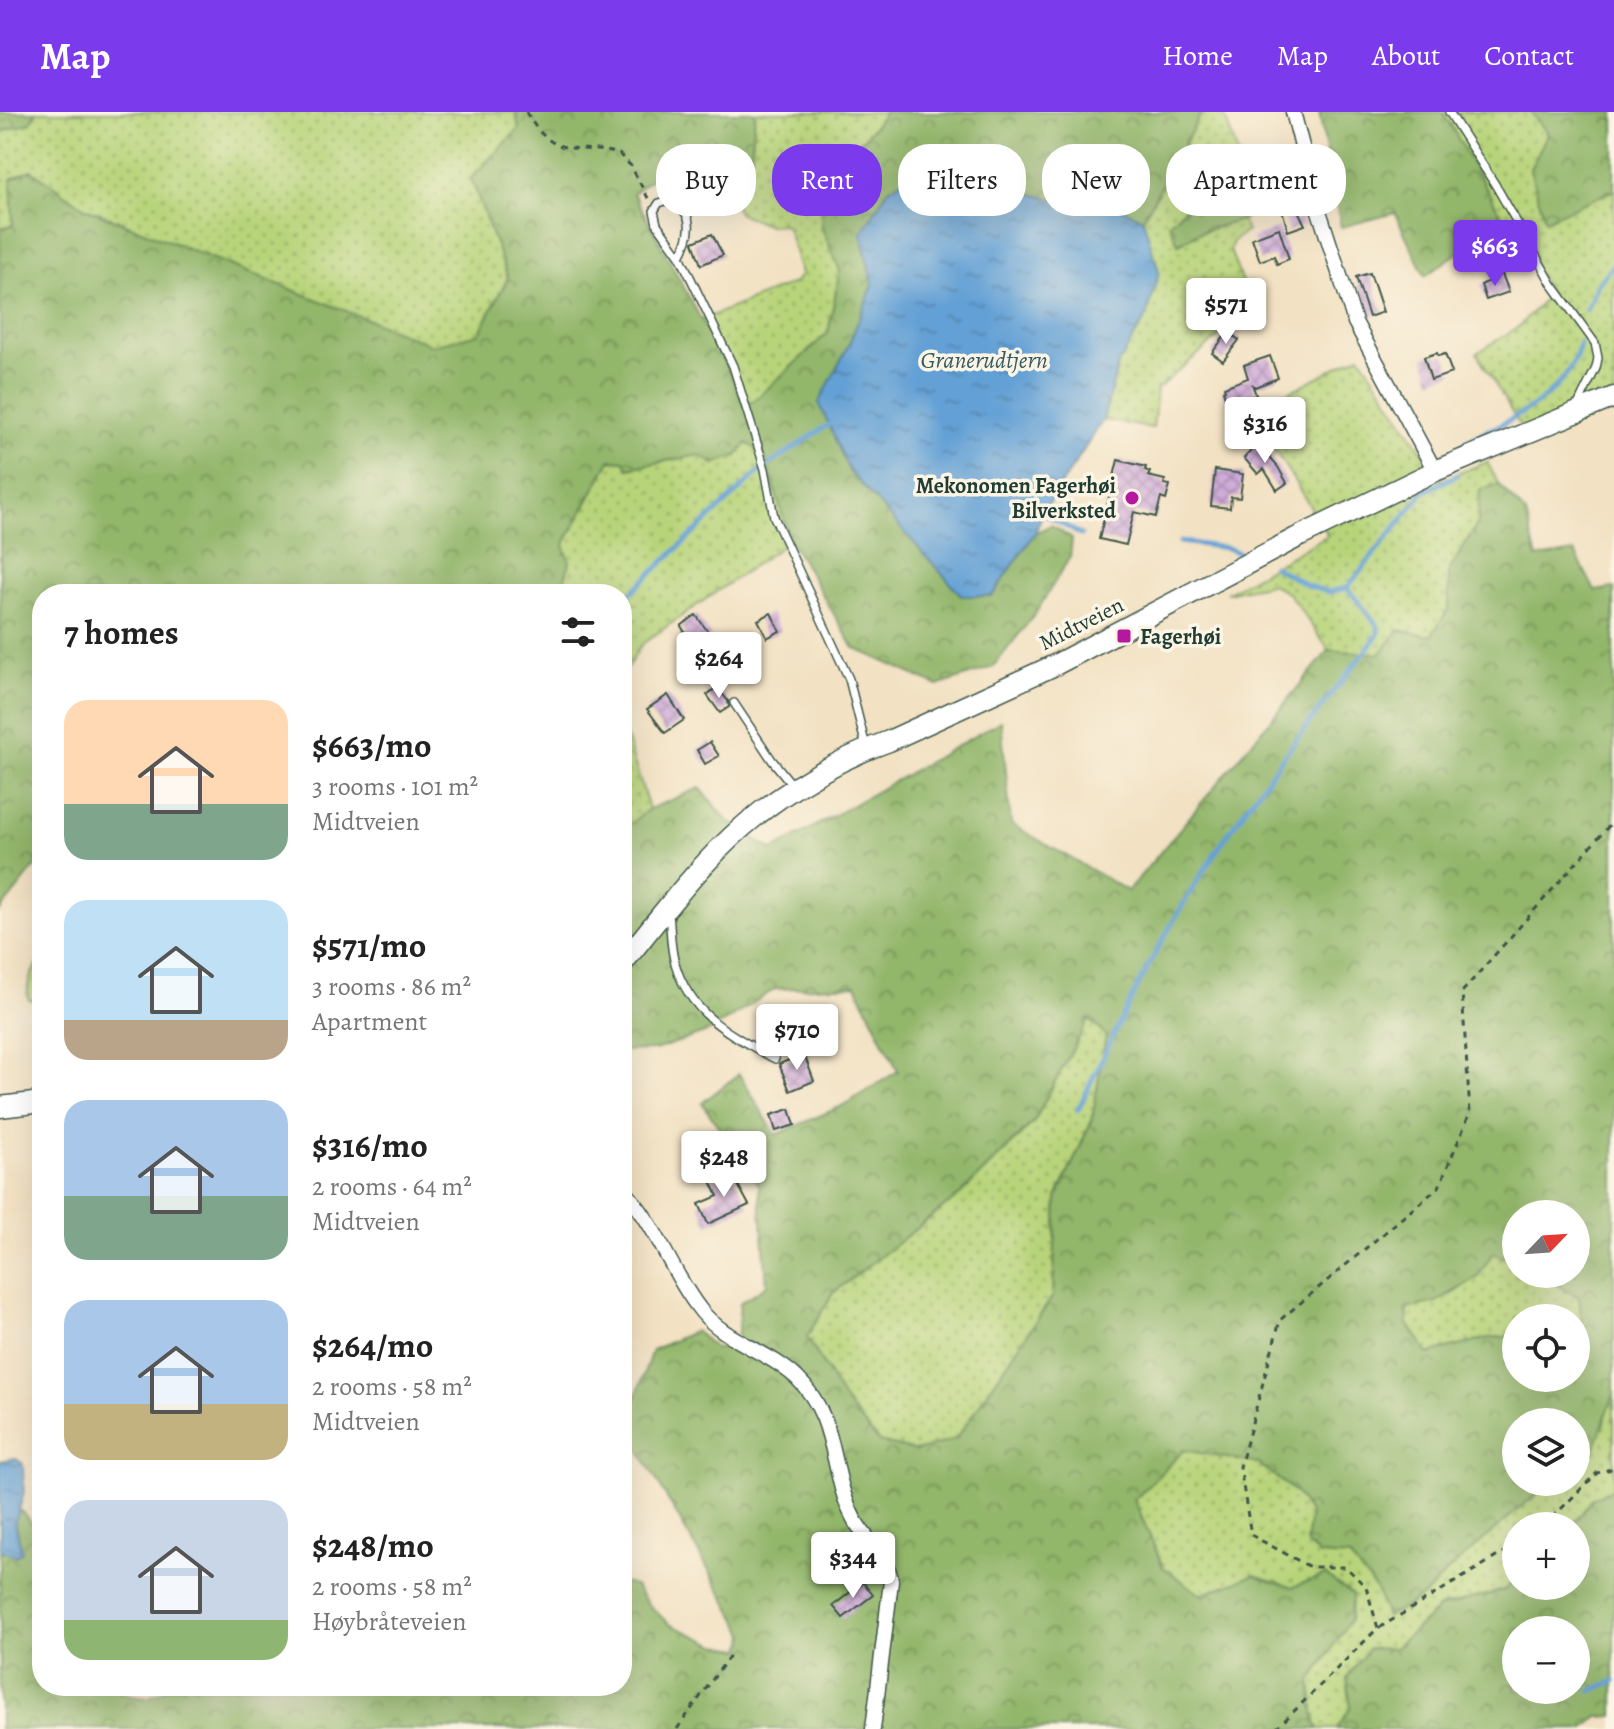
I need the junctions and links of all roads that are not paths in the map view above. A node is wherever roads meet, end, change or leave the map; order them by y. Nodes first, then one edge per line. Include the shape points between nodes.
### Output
1 (1293, 112) edge
2 (1449, 112) edge
3 (680, 256) junction
4 (1614, 397) edge
5 (1576, 411) junction
6 (1435, 471) junction
7 (734, 703) dead end
8 (867, 749) junction
9 (796, 789) junction
10 (666, 909) junction
11 (632, 952) edge
12 (775, 1059) dead end
13 (32, 1103) edge
14 (0, 1107) edge
15 (632, 1200) edge
16 (873, 1729) edge

1 - 6 street via 1355,322
2 - 5 lane via 1552,284 1595,343 1596,368
3 - 3 lane via 657,224 654,211 659,203 682,210 691,232
3 - 8 lane via 733,366 774,517 849,679
4 - 5 main road, Midtveien
5 - 6 main road, Midtveien
6 - 8 main road, Midtveien via 1057,664
7 - 9 lane
8 - 9 main road, Midtveien
9 - 10 main road, Midtveien via 721,847
10 - 11 main road, Midtveien
10 - 12 lane via 673,960 697,1004 718,1027
13 - 14 main road
15 - 16 street via 704,1314 780,1363 801,1382 823,1415 848,1506 880,1551 891,1581

